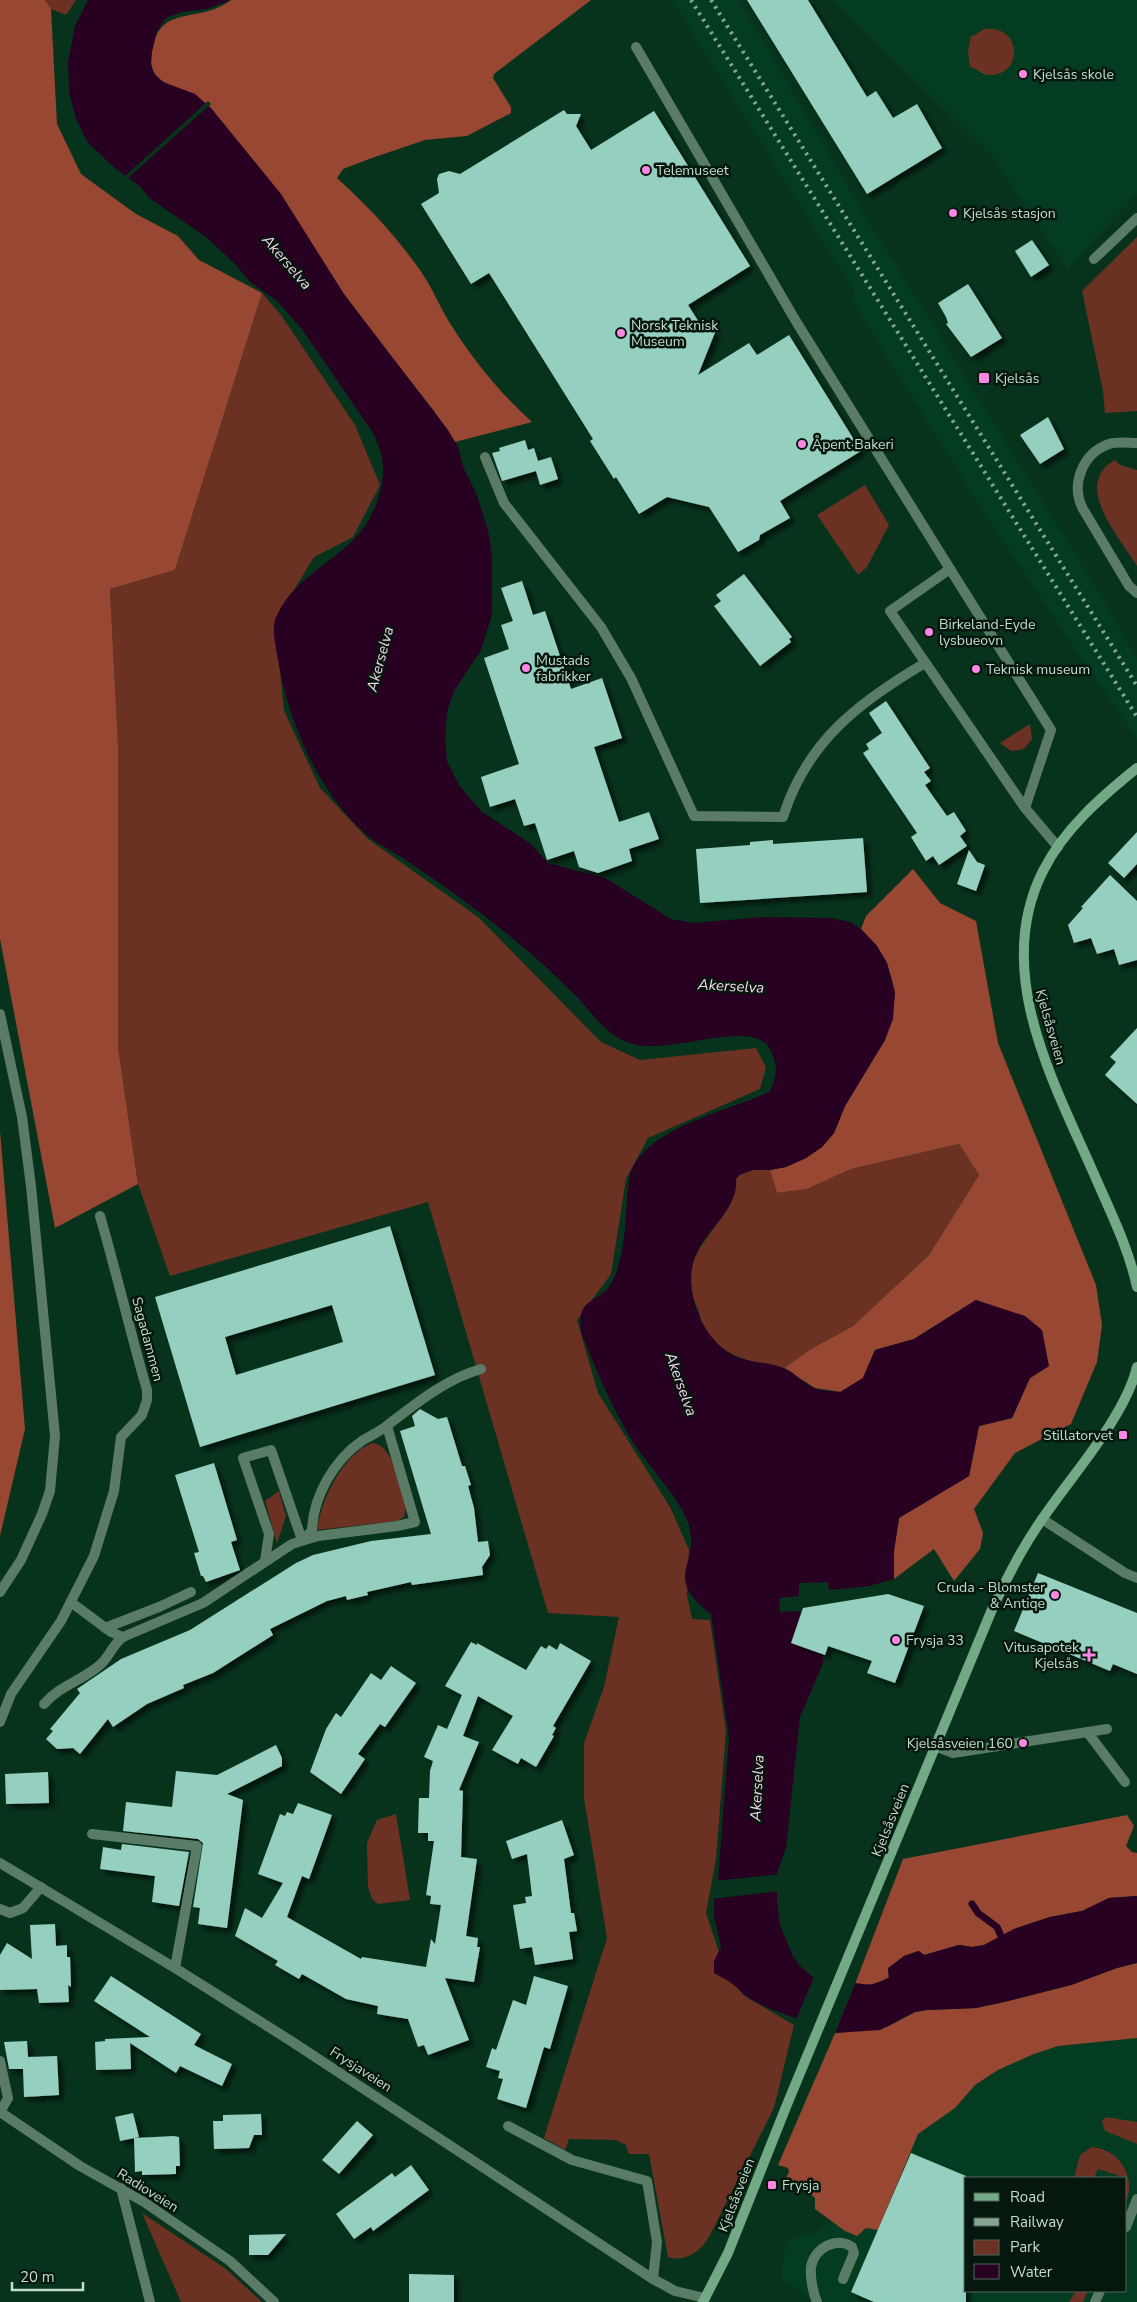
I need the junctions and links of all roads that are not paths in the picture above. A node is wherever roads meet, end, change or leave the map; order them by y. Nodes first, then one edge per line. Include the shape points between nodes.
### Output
1 (636, 47) dead end
2 (1137, 218) edge
3 (1094, 259) dead end
4 (1137, 444) edge
5 (485, 457) dead end
6 (950, 569) junction
7 (1137, 593) edge
8 (925, 663) junction
9 (1137, 768) edge
10 (1025, 808) junction
11 (1058, 847) junction
12 (0, 1014) edge
13 (100, 1216) dead end
14 (1137, 1286) edge
15 (1137, 1368) edge
16 (481, 1369) dead end
17 (387, 1426) junction
18 (1042, 1519) junction
19 (302, 1540) junction
20 (265, 1561) junction
21 (1137, 1578) edge
22 (0, 1592) edge
23 (191, 1592) dead end
24 (72, 1603) junction
25 (105, 1628) junction
26 (123, 1637) junction
27 (44, 1704) dead end
28 (0, 1722) edge
29 (1107, 1729) dead end
30 (1088, 1733) junction
31 (936, 1746) junction
32 (1125, 1782) dead end
33 (92, 1834) dead end
34 (0, 1863) edge
35 (41, 1887) junction
36 (0, 1909) edge
37 (175, 1968) junction
38 (0, 2060) edge
39 (0, 2112) edge
40 (508, 2126) dead end
41 (120, 2188) junction
42 (1137, 2199) edge
43 (1127, 2224) edge
44 (653, 2279) junction
45 (843, 2279) dead end
46 (704, 2300) edge
47 (150, 2302) edge
48 (274, 2302) edge
49 (818, 2302) edge

1 - 6 street via 796,323
2 - 3 street
4 - 7 street via 1111,443 1097,451 1086,461 1078,488 1083,509 1129,586
5 - 8 street via 504,503 601,628 631,678 694,816 783,817 805,766 842,720
6 - 8 street via 890,611
6 - 10 street via 1051,730
8 - 10 street
9 - 11 main road, Kjelsåsveien via 1096,804
10 - 11 street
11 - 14 main road, Kjelsåsveien via 1043,871 1026,917 1023,972 1029,1007 1053,1080 1120,1235
12 - 22 street via 22,1117 55,1436 50,1491 42,1514 21,1560
13 - 24 street, Sagadammen via 120,1283 147,1400 142,1415 121,1437 114,1491 103,1531
15 - 18 main road, Kjelsåsveien via 1132,1384 1112,1419
16 - 17 street via 446,1383
17 - 19 street via 362,1441 331,1473 312,1513 312,1531
17 - 19 street via 415,1522
18 - 21 street
18 - 31 main road, Kjelsåsveien via 1026,1542 993,1607
19 - 20 street
19 - 20 street via 271,1450 243,1458 269,1534
20 - 26 street via 203,1603
23 - 25 street
24 - 25 street
24 - 28 street, Sagadammen via 11,1694
25 - 26 street
26 - 27 street via 113,1645 103,1663 83,1678 59,1689
29 - 30 street
30 - 31 street via 953,1753
30 - 32 street
31 - 46 main road, Kjelsåsveien via 728,2253
33 - 37 street via 197,1846
34 - 35 street, Frysjaveien
35 - 36 street via 23,1908 10,1913
35 - 37 street, Frysjaveien
37 - 44 street, Frysjaveien via 400,2111
38 - 39 street via 8,2098
39 - 41 street, Radioveien via 80,2166
40 - 44 street via 572,2160 647,2181 657,2242
41 - 47 street
41 - 48 street, Radioveien via 230,2261
42 - 43 street
44 - 46 street, Frysjaveien via 675,2291
45 - 49 street via 854,2254 852,2247 845,2242 832,2242 818,2252 811,2266

